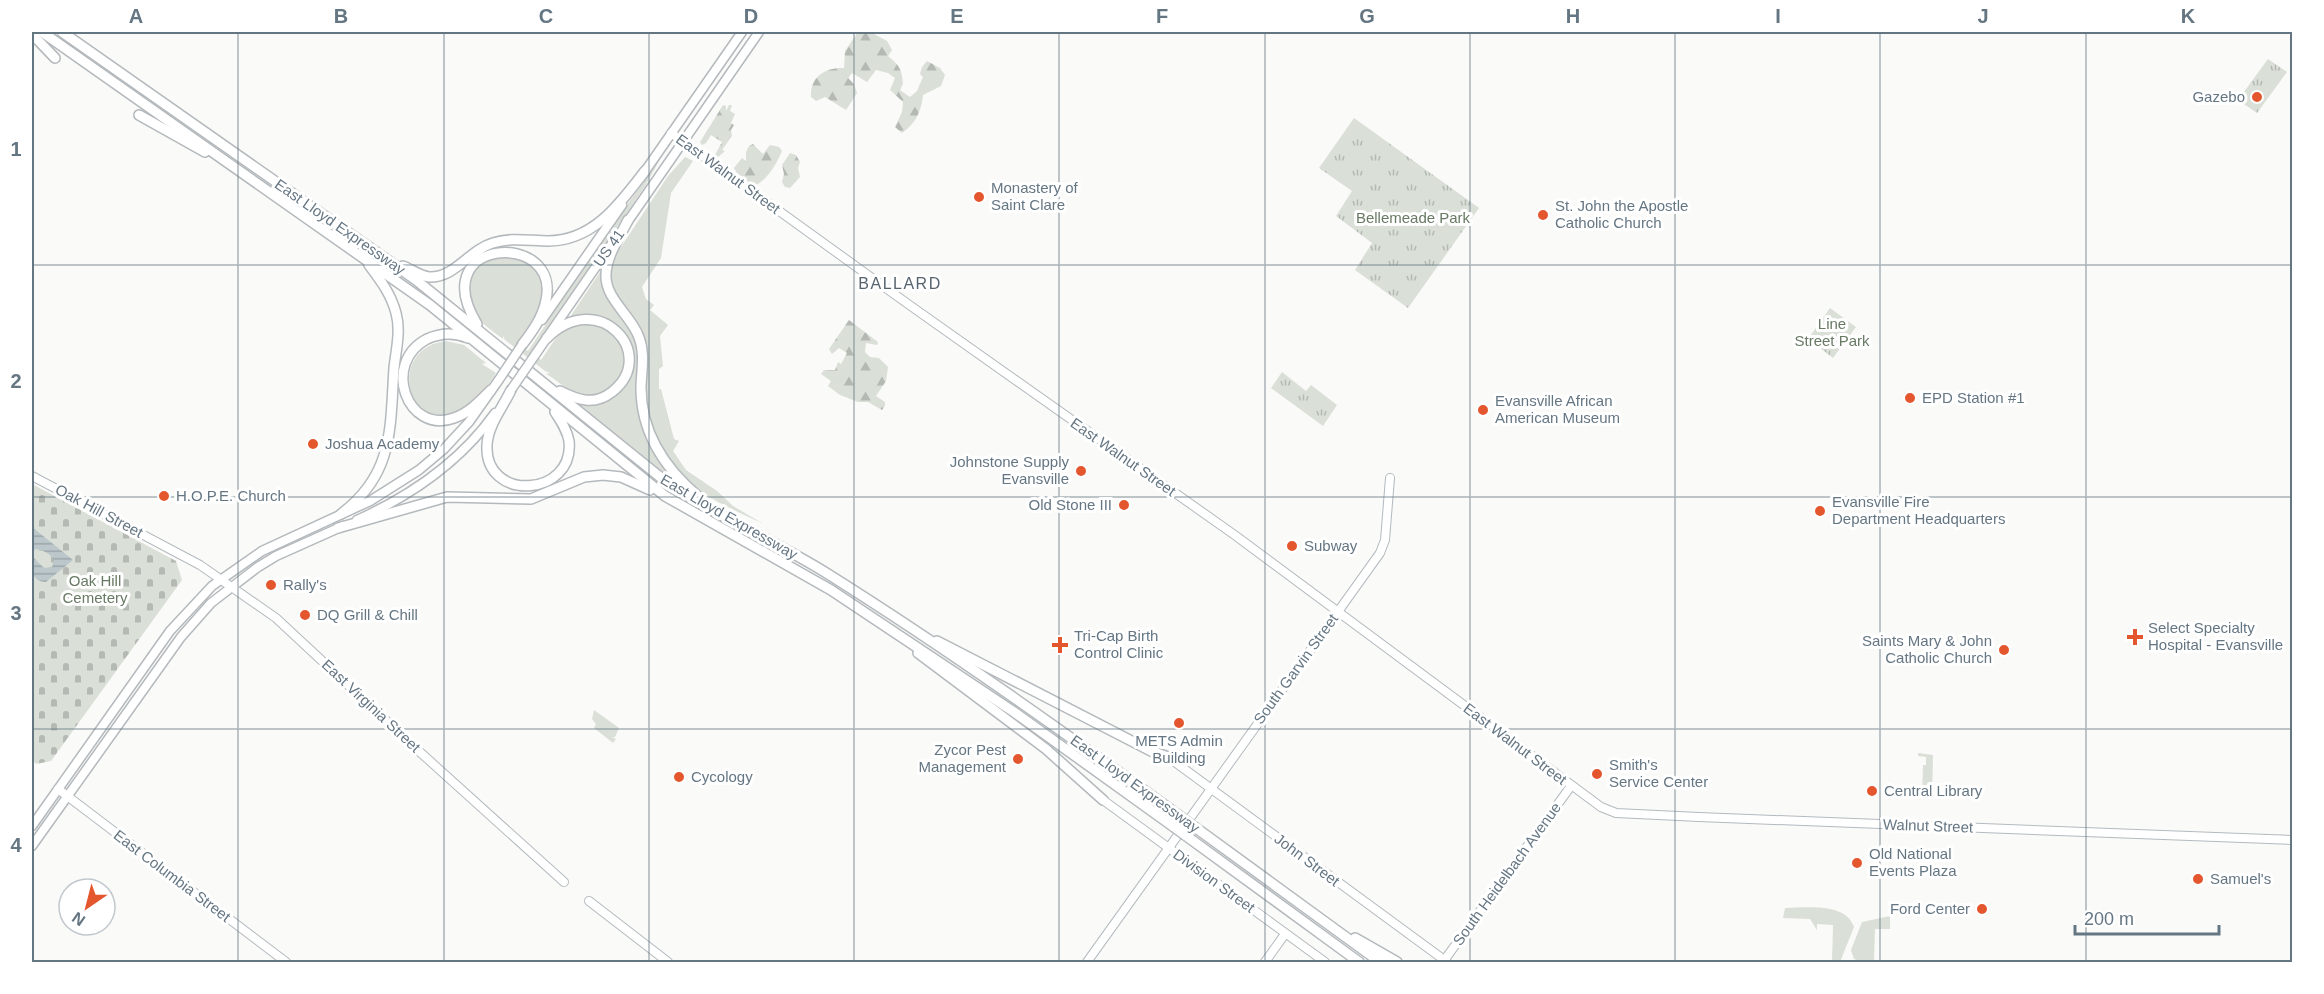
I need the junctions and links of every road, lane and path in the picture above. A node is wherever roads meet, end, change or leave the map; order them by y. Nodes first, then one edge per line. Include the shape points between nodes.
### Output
1 (42, 32) edge
2 (62, 32) edge
3 (742, 32) edge
4 (759, 32) edge
5 (32, 34) edge
6 (55, 58) dead end
7 (139, 115) dead end
8 (671, 133) junction
9 (683, 141) junction
10 (228, 162) junction
11 (645, 171) junction
12 (628, 220) junction
13 (362, 256) junction
14 (386, 258) junction
15 (481, 331) junction
16 (547, 338) junction
17 (475, 342) junction
18 (522, 345) junction
19 (549, 388) junction
20 (491, 390) junction
21 (511, 390) junction
22 (550, 405) junction
23 (32, 476) edge
24 (1390, 478) dead end
25 (664, 496) junction
26 (341, 514) junction
27 (724, 516) junction
28 (338, 528) junction
29 (166, 547) joint
30 (221, 579) junction
31 (232, 586) junction
32 (1338, 612) junction
33 (912, 629) junction
34 (898, 635) junction
35 (1168, 757) joint
36 (1571, 786) junction
37 (1211, 788) junction
38 (58, 789) junction
39 (67, 796) junction
40 (1103, 800) joint
41 (32, 826) edge
42 (2292, 840) edge
43 (32, 846) edge
44 (1168, 848) junction
45 (564, 882) dead end
46 (589, 901) dead end
47 (1313, 914) junction
48 (1285, 934) junction
49 (1445, 962) edge
50 (286, 963) edge
51 (668, 963) edge
52 (1087, 963) edge
53 (1264, 963) edge
54 (1325, 963) edge
55 (1359, 963) edge
56 (1380, 963) edge
57 (1397, 963) edge

1 - 10 highway, East Lloyd Expressway
2 - 14 highway, East Lloyd Expressway
3 - 8 highway, US 41
4 - 9 highway, US 41
5 - 6 highway
7 - 10 highway
8 - 9 main road, East Walnut Street
8 - 11 highway, US 41
9 - 12 highway, US 41 / US 41
9 - 32 main road, East Walnut Street
10 - 13 highway, East Lloyd Expressway
11 - 14 highway via 604,219 574,236 497,241 476,250 455,269 429,277
11 - 18 highway, US 41
12 - 16 highway, US 41 / US 41
12 - 27 highway via 607,264 606,283 639,337 643,354 642,400 649,434 673,474
13 - 17 highway, East Lloyd Expressway
13 - 26 highway via 392,298 397,341 381,468 368,488
14 - 15 highway, East Lloyd Expressway
15 - 18 highway via 466,303 466,277 485,256 517,253 537,266 547,290 541,315
15 - 19 highway, East Lloyd Expressway
16 - 19 highway via 565,324 600,321 619,334 629,358 621,383 602,398 581,400
16 - 21 highway, US 41 / US 41, bridge
17 - 20 highway via 451,334 425,341 406,361 402,376 404,393 420,413 444,420 470,410
17 - 22 highway, East Lloyd Expressway
18 - 20 highway, US 41, bridge
19 - 27 highway, East Lloyd Expressway via 657,476
20 - 26 highway, US 41 via 464,428 419,470 382,495
21 - 22 highway via 487,445 492,466 507,482 529,487 542,484 565,463 567,436
21 - 28 highway, US 41 via 486,424 443,468 392,502
22 - 25 highway, East Lloyd Expressway
23 - 29 main road, Oak Hill Street
24 - 32 main road, South Garvin Street via 1383,546
25 - 28 highway via 621,477 603,475 570,482 526,499 437,499
25 - 34 highway, East Lloyd Expressway via 807,575
26 - 30 highway, US 41 via 272,545
27 - 33 highway, East Lloyd Expressway via 810,563
28 - 31 highway, US 41 via 276,556
29 - 30 main road, East Virginia Street
30 - 31 main road, East Virginia Street
30 - 38 highway, US 41 via 170,631
31 - 39 highway, US 41 via 187,629
31 - 45 main road, East Virginia Street via 276,618
32 - 36 main road, East Walnut Street
32 - 37 main road, South Garvin Street
33 - 35 highway
33 - 47 highway, East Lloyd Expressway, bridge via 1048,721
34 - 40 highway via 925,660 1047,749
34 - 55 highway, East Lloyd Expressway, bridge via 1014,712
35 - 37 main road, John Street
36 - 42 main road, Walnut Street via 1616,813
36 - 49 main road, South Heidelbach Avenue
37 - 44 main road, South Garvin Street
37 - 49 main road, John Street
38 - 39 main road, East Columbia Street
38 - 41 highway, US 41
39 - 43 highway, US 41
39 - 50 main road, East Columbia Street
40 - 44 main road, Division Street
44 - 48 main road, Division Street
44 - 52 main road, South Garvin Street
46 - 51 main road
47 - 56 highway, East Lloyd Expressway
47 - 57 highway
48 - 53 main road
48 - 54 main road, Division Street

